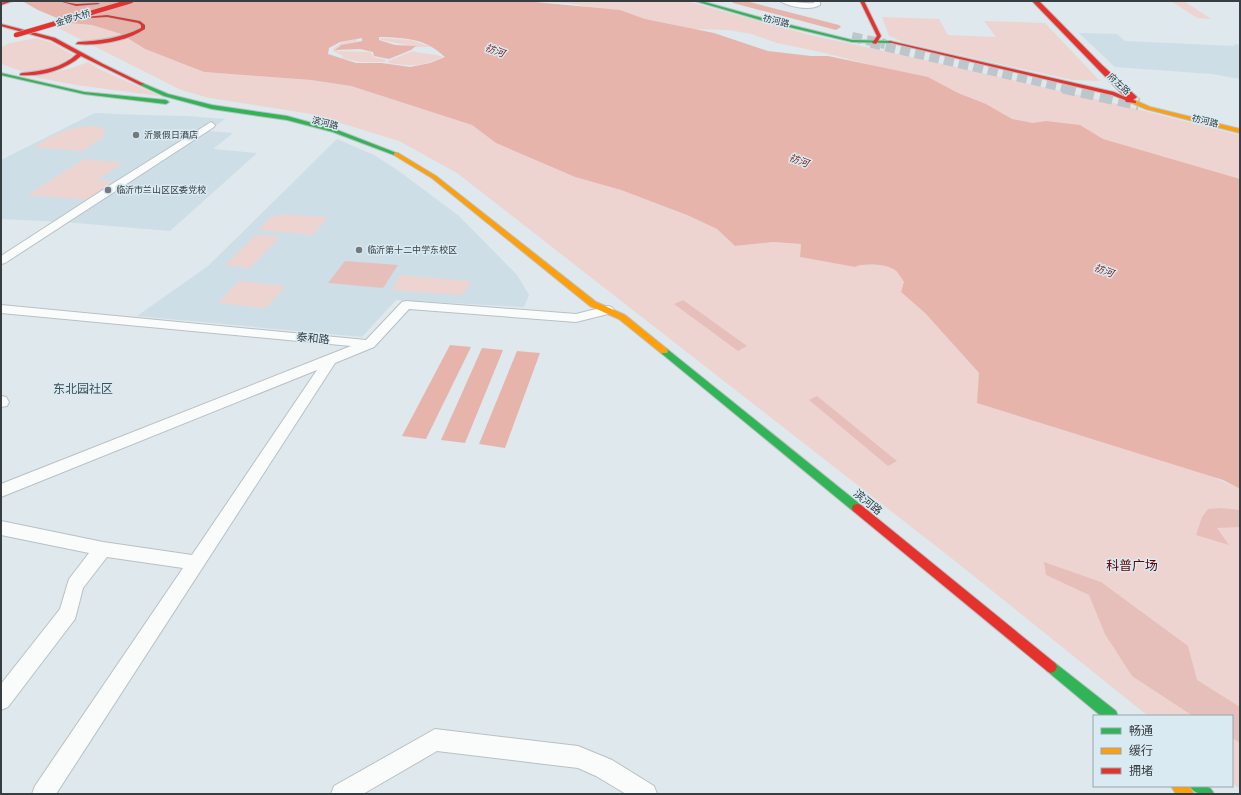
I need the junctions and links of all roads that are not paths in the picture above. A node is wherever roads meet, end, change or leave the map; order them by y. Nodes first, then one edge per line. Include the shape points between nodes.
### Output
1 (50, 1) edge
2 (61, 1) edge
3 (697, 1) edge
4 (702, 1) edge
5 (710, 1) edge
6 (719, 1) edge
7 (783, 1) edge
8 (817, 1) edge
9 (861, 1) edge
10 (1036, 1) edge
11 (120, 2) edge
12 (6, 16) dead end
13 (71, 17) junction
14 (1, 25) edge
15 (9, 36) edge
16 (78, 43) junction
17 (874, 43) junction
18 (113, 49) dead end
19 (80, 54) junction
20 (1, 69) edge
21 (1, 74) edge
22 (1128, 101) junction
23 (212, 107) junction
24 (211, 125) dead end
25 (1240, 128) edge
26 (443, 171) dead end
27 (1, 261) edge
28 (607, 305) junction
29 (1, 309) edge
30 (369, 344) junction
31 (654, 355) dead end
32 (331, 359) junction
33 (1, 491) edge
34 (1, 528) edge
35 (103, 549) junction
36 (197, 563) junction
37 (1, 700) edge
38 (1110, 715) edge
39 (1179, 787) edge
40 (1198, 787) edge
41 (43, 794) edge
42 (342, 794) edge
43 (646, 794) edge
44 (1188, 794) edge
45 (1207, 794) edge

1 - 13 main road via 73,7
2 - 11 main road via 76,5
3 - 17 main road via 810,32
4 - 5 main road, 祊河路 via 778,22 852,37
6 - 17 main road via 859,36
7 - 8 street via 805,6 817,5
9 - 17 main road via 879,36
10 - 22 main road, 府左路 via 1134,97
11 - 13 main road, 金锣大桥, bridge
11 - 18 main road, bridge via 112,10 114,12 145,22 148,28
12 - 16 main road, 滨河路
13 - 15 main road, 金锣大桥, bridge
13 - 16 main road, bridge via 109,14 143,25 143,29 135,34 116,41
14 - 19 main road, 滨河路 via 53,39
16 - 26 main road, 滨河路 via 167,89 205,102 293,115 344,128 413,154
17 - 22 main road via 888,42 1114,94
19 - 20 main road via 67,65 51,70 13,74
19 - 23 main road, 滨河路 via 158,92
21 - 23 main road via 84,93
22 - 25 main road
23 - 28 main road, 滨河路 via 294,120 335,131 400,156 434,177 593,304
24 - 27 street
28 - 30 street via 576,318 406,306
28 - 31 main road via 612,320
28 - 38 main road, 滨河路
29 - 30 street, 泰和路
30 - 32 street
32 - 33 street
32 - 36 street
34 - 35 street
35 - 36 street
35 - 37 street via 75,585 68,613
36 - 41 street
39 - 44 main road
40 - 45 main road
42 - 43 street via 435,740 578,757 604,768

